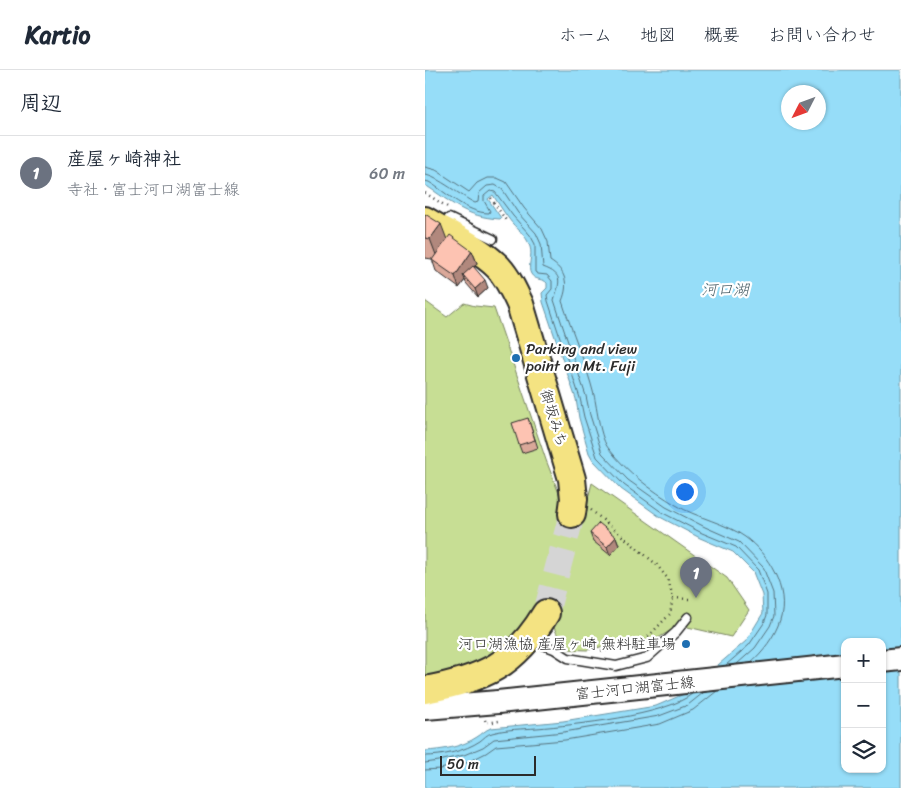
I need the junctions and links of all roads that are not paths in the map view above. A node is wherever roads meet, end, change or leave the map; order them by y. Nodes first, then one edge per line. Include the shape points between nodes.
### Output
1 (432, 224) edge
2 (493, 239) dead end
3 (572, 514) tunnel mouth
4 (546, 613) tunnel mouth
5 (688, 617) dead end
6 (529, 640) junction
7 (901, 659) edge
8 (886, 661) edge
9 (841, 665) edge
10 (425, 690) edge
11 (425, 708) edge

1 - 2 lane via 449,218
1 - 3 highway, 御坂みち via 481,254 510,283 520,304 572,479
4 - 6 highway
5 - 6 lane via 647,658 616,666 568,658
6 - 10 highway via 512,656 482,674
7 - 8 main road
9 - 11 main road, 富士河口湖富士線, bridge

